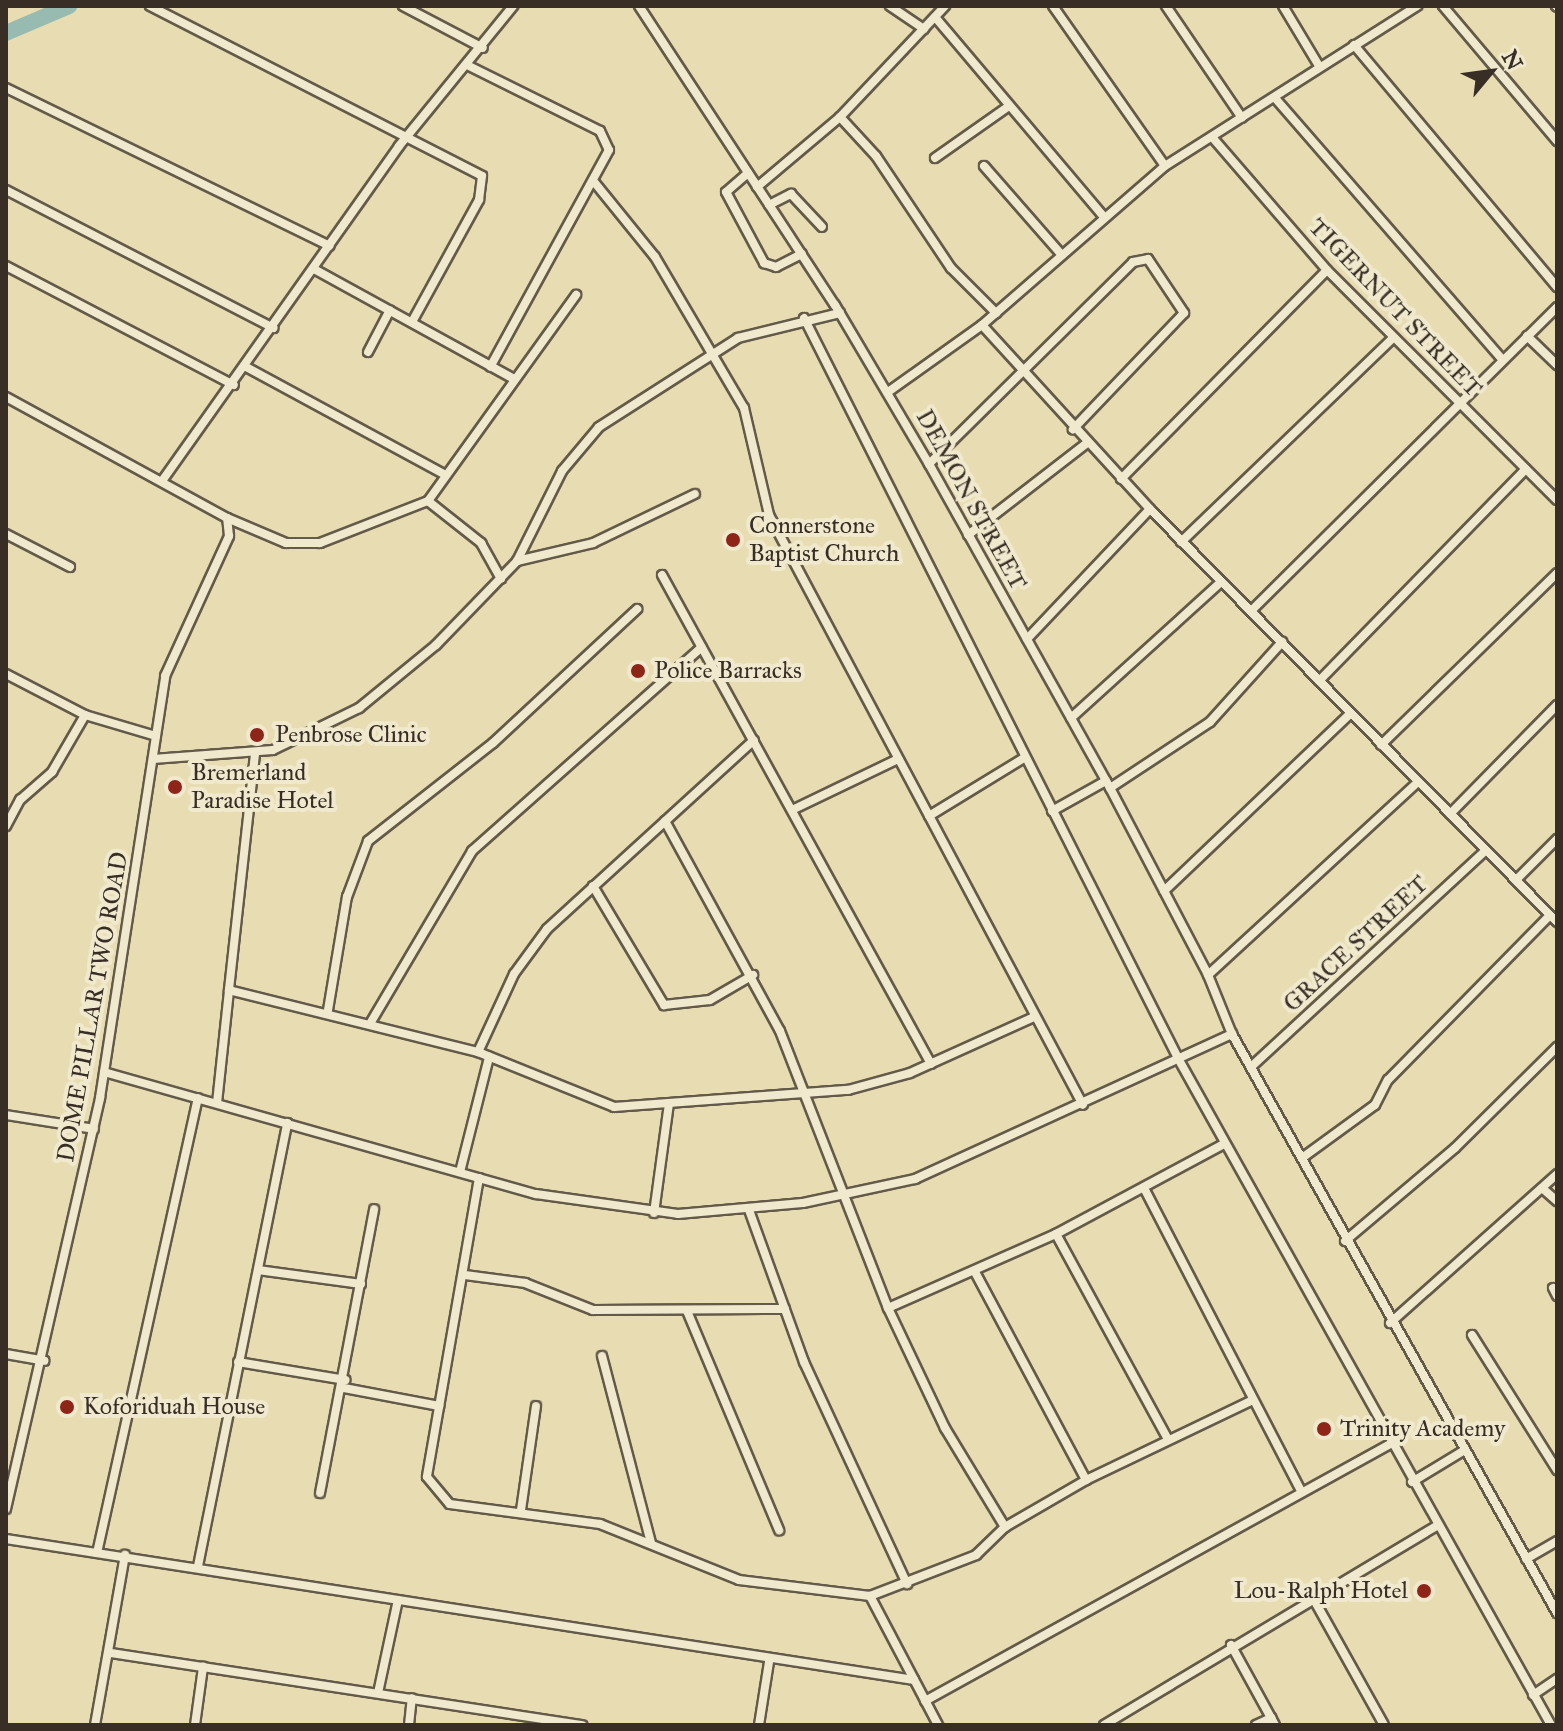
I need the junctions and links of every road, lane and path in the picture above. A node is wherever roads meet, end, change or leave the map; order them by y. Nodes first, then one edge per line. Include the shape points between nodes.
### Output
1 (403, 6) edge
2 (513, 6) edge
3 (639, 6) edge
4 (890, 6) edge
5 (945, 6) edge
6 (1053, 6) edge
7 (1166, 6) edge
8 (1283, 6) edge
9 (1396, 6) edge
10 (1417, 6) edge
11 (1443, 6) edge
12 (154, 7) edge
13 (1402, 16) junction
14 (935, 17) junction
15 (924, 29) junction
16 (1354, 45) junction
17 (483, 48) junction
18 (469, 66) junction
19 (1319, 66) junction
20 (6, 88) edge
21 (1275, 98) junction
22 (1009, 106) junction
23 (840, 117) junction
24 (1242, 118) junction
25 (407, 136) junction
26 (1212, 137) junction
27 (1557, 141) edge
28 (935, 158) dead end
29 (984, 166) dead end
30 (1165, 166) junction
31 (748, 173) junction
32 (595, 183) junction
33 (757, 187) junction
34 (6, 190) edge
35 (769, 205) junction
36 (1104, 217) junction
37 (822, 227) dead end
38 (330, 246) junction
39 (802, 254) junction
40 (1061, 254) junction
41 (6, 266) edge
42 (314, 269) junction
43 (1327, 270) junction
44 (1557, 287) edge
45 (576, 295) dead end
46 (1557, 307) edge
47 (390, 310) junction
48 (840, 313) junction
49 (996, 313) junction
50 (804, 318) junction
51 (412, 322) junction
52 (982, 325) junction
53 (273, 328) junction
54 (1527, 336) junction
55 (1393, 338) junction
56 (368, 352) dead end
57 (712, 354) junction
58 (1502, 359) junction
59 (1557, 365) edge
60 (246, 367) junction
61 (490, 367) junction
62 (1022, 371) junction
63 (512, 378) junction
64 (234, 385) junction
65 (888, 392) junction
66 (6, 397) edge
67 (1461, 405) junction
68 (1073, 429) junction
69 (1087, 443) junction
70 (929, 464) junction
71 (1526, 469) junction
72 (444, 474) junction
73 (1121, 479) junction
74 (162, 481) junction
75 (695, 494) dead end
76 (1557, 500) edge
77 (428, 501) junction
78 (1150, 509) junction
79 (227, 518) junction
80 (6, 534) edge
81 (968, 535) junction
82 (1181, 542) junction
83 (517, 561) junction
84 (70, 567) dead end
85 (1557, 573) edge
86 (662, 575) dead end
87 (501, 579) junction
88 (1221, 582) junction
89 (637, 609) dead end
90 (1251, 611) junction
91 (1027, 639) junction
92 (1282, 642) junction
93 (702, 647) junction
94 (8, 675) edge
95 (1319, 681) junction
96 (6, 686) edge
97 (1557, 705) edge
98 (1350, 714) junction
99 (85, 715) junction
100 (1071, 718) junction
101 (156, 736) junction
102 (754, 740) junction
103 (1381, 745) junction
104 (255, 754) junction
105 (1024, 758) junction
106 (153, 759) junction
107 (898, 759) junction
108 (1418, 782) junction
109 (1108, 785) junction
110 (792, 810) junction
111 (1052, 811) junction
112 (1450, 814) junction
113 (929, 816) junction
114 (665, 821) junction
115 (6, 826) edge
116 (1557, 839) edge
117 (1486, 850) junction
118 (1516, 880) junction
119 (593, 886) junction
120 (1164, 891) junction
121 (1554, 918) edge
122 (753, 975) junction
123 (1208, 975) junction
124 (229, 990) junction
125 (328, 1010) junction
126 (1034, 1017) junction
127 (371, 1022) junction
128 (1232, 1034) junction
129 (1557, 1047) edge
130 (478, 1052) junction
131 (489, 1057) junction
132 (1179, 1060) junction
133 (931, 1064) junction
134 (1252, 1066) junction
135 (104, 1072) junction
136 (810, 1094) junction
137 (198, 1098) junction
138 (217, 1103) junction
139 (669, 1104) junction
140 (1083, 1105) junction
141 (6, 1115) edge
142 (287, 1123) junction
143 (94, 1129) junction
144 (1224, 1144) junction
145 (1302, 1158) junction
146 (460, 1172) junction
147 (1557, 1174) edge
148 (479, 1178) junction
149 (1144, 1188) junction
150 (1542, 1188) junction
151 (844, 1196) junction
152 (1557, 1201) edge
153 (374, 1209) dead end
154 (749, 1210) junction
155 (654, 1213) junction
156 (1056, 1234) junction
157 (1345, 1241) junction
158 (258, 1270) junction
159 (975, 1272) junction
160 (465, 1275) junction
161 (361, 1284) junction
162 (888, 1308) junction
163 (785, 1309) junction
164 (687, 1311) junction
165 (1390, 1323) junction
166 (1472, 1335) dead end
167 (6, 1354) edge
168 (602, 1356) dead end
169 (44, 1361) junction
170 (238, 1362) junction
171 (345, 1384) junction
172 (1251, 1401) junction
173 (439, 1406) junction
174 (536, 1406) dead end
175 (1168, 1439) junction
176 (1390, 1444) junction
177 (1463, 1451) junction
178 (1557, 1470) edge
179 (1086, 1480) junction
180 (1412, 1482) junction
181 (1301, 1491) junction
182 (320, 1493) dead end
183 (6, 1509) edge
184 (521, 1510) junction
185 (1437, 1526) junction
186 (1005, 1527) junction
187 (779, 1530) dead end
188 (6, 1539) edge
189 (1557, 1541) edge
190 (651, 1543) junction
191 (97, 1553) junction
192 (125, 1555) junction
193 (1526, 1559) junction
194 (198, 1566) junction
195 (907, 1584) junction
196 (870, 1596) junction
197 (1313, 1598) junction
198 (398, 1600) junction
199 (1557, 1613) edge
200 (1231, 1645) junction
201 (111, 1653) junction
202 (769, 1662) junction
203 (203, 1667) junction
204 (1557, 1679) edge
205 (914, 1680) junction
206 (378, 1693) junction
207 (1533, 1695) junction
208 (412, 1698) junction
209 (925, 1701) junction
210 (1273, 1722) edge
211 (95, 1725) edge
212 (195, 1725) edge
213 (409, 1725) edge
214 (583, 1725) edge
215 (759, 1725) edge
216 (938, 1725) edge
217 (1104, 1725) edge
218 (1256, 1725) edge
219 (1384, 1725) edge
220 (1551, 1725) edge

1 - 17 street
2 - 17 street
3 - 31 street, DEMON STREET
4 - 15 street
5 - 14 street
6 - 30 street
7 - 24 street
8 - 19 street
9 - 13 street
10 - 13 street
11 - 27 street
12 - 25 street via 276,77
13 - 16 street
14 - 15 street
14 - 22 street
15 - 23 street
16 - 19 street
16 - 44 street
17 - 18 street
18 - 25 street
18 - 32 street via 605,135 607,159
19 - 21 street
20 - 38 street
21 - 24 street
21 - 58 street
22 - 28 street
22 - 36 street
23 - 33 street
23 - 49 street via 876,156 951,268
24 - 26 street
25 - 38 street
25 - 51 street via 485,181
26 - 30 street
26 - 43 street, TIGERNUT STREET
29 - 40 street
30 - 36 street
31 - 33 street, DEMON STREET
31 - 39 street via 726,192 764,263 776,267
32 - 57 street via 655,257
32 - 61 street
33 - 35 street, DEMON STREET
34 - 53 street
35 - 37 street via 791,194
35 - 39 street, DEMON STREET
36 - 40 street
38 - 42 street
39 - 48 street, DEMON STREET
40 - 49 street
41 - 64 street
42 - 47 street
42 - 53 street
43 - 55 street, TIGERNUT STREET
43 - 73 street
45 - 63 street
46 - 54 street
47 - 51 street
47 - 56 street
48 - 50 street
48 - 65 street, DEMON STREET
49 - 52 street
50 - 57 street via 738,338
50 - 105 street
51 - 61 street
52 - 62 street
52 - 65 street
53 - 60 street
54 - 58 street
54 - 59 street
55 - 67 street, TIGERNUT STREET
55 - 82 street
57 - 83 street via 623,408 584,442 542,504
57 - 107 street via 756,434 769,515
58 - 67 street
60 - 64 street
60 - 72 street
61 - 63 street
62 - 68 street
62 - 68 street via 1133,262 1148,259 1184,313
62 - 70 street
63 - 72 street
64 - 74 street
65 - 70 street, DEMON STREET
66 - 74 street
67 - 71 street, TIGERNUT STREET
67 - 90 street
68 - 69 street
69 - 73 street
69 - 81 street
70 - 81 street, DEMON STREET
71 - 76 street, TIGERNUT STREET
71 - 95 street
72 - 77 street
73 - 78 street
74 - 79 street
75 - 83 street via 593,543
77 - 79 street via 304,546
77 - 87 street via 481,543
78 - 82 street
78 - 91 street
79 - 101 street, DOME PILLAR TWO ROAD via 229,536 169,665
80 - 84 street
81 - 91 street, DEMON STREET
82 - 88 street
83 - 87 street
85 - 103 street
86 - 93 street
87 - 104 street via 359,708 298,742
88 - 90 street
88 - 100 street
89 - 125 street via 493,743 368,841 347,897
90 - 92 street
91 - 100 street, DEMON STREET
92 - 95 street
92 - 109 street via 1210,722
93 - 102 street
93 - 127 street via 472,851
94 - 96 street
94 - 99 street
95 - 98 street
97 - 112 street
98 - 103 street
98 - 120 street
99 - 101 street
99 - 115 street via 52,772 20,800
100 - 109 street, DEMON STREET
101 - 106 street, DOME PILLAR TWO ROAD
102 - 110 street
102 - 114 street
103 - 108 street
104 - 106 street
104 - 124 street
105 - 111 street
105 - 113 street
106 - 135 street, DOME PILLAR TWO ROAD
107 - 110 street
107 - 113 street
108 - 112 street
108 - 123 street
109 - 111 street
109 - 120 street, DEMON STREET
110 - 133 street
111 - 132 street
112 - 117 street
113 - 126 street
114 - 119 street
114 - 122 street
116 - 118 street
117 - 118 street
117 - 134 street, GRACE STREET
118 - 121 street
119 - 122 street via 664,1005 710,1000
119 - 130 street via 528,953
120 - 123 street, DEMON STREET
121 - 145 street via 1388,1080 1375,1105
122 - 136 street
123 - 128 street, DEMON STREET
124 - 125 street
124 - 138 street
125 - 127 street
126 - 133 street
126 - 140 street
127 - 130 street
128 - 132 street
128 - 134 street, DEMON STREET
129 - 157 street via 1455,1148
130 - 131 street
131 - 139 street via 598,1104
131 - 146 street
132 - 140 street
132 - 144 street
133 - 136 street
134 - 145 street, DEMON STREET
135 - 137 street
135 - 143 street, DOME PILLAR TWO ROAD
136 - 139 street
136 - 151 street
137 - 138 street
137 - 191 street
138 - 142 street
139 - 155 street
140 - 151 street via 949,1167
141 - 143 street
142 - 146 street
142 - 158 street
143 - 169 street, DOME PILLAR TWO ROAD
144 - 149 street
144 - 176 street
145 - 157 street, DEMON STREET
146 - 148 street
147 - 150 street
148 - 155 street via 571,1203
148 - 160 street
149 - 156 street
149 - 172 street
150 - 152 street
150 - 165 street
151 - 154 street
151 - 162 street
153 - 161 street
154 - 155 street
154 - 163 street
156 - 159 street
156 - 175 street
157 - 165 street, DEMON STREET
158 - 161 street
158 - 170 street
159 - 162 street
159 - 179 street
160 - 164 street via 525,1283 593,1310
160 - 173 street
161 - 171 street
162 - 186 street via 945,1428
163 - 164 street
163 - 195 street
164 - 187 street
165 - 177 street, DEMON STREET
166 - 178 street
167 - 169 street
168 - 190 street
169 - 183 street, DOME PILLAR TWO ROAD
170 - 171 street
170 - 194 street
171 - 173 street
171 - 182 street
172 - 175 street
172 - 181 street
173 - 184 street via 427,1477 437,1498
174 - 184 street
175 - 179 street
176 - 180 street
176 - 181 street
177 - 180 street
177 - 193 street, DEMON STREET
179 - 186 street
180 - 185 street
181 - 209 street
184 - 190 street via 600,1524
185 - 197 street
185 - 207 street
186 - 195 street via 976,1555
188 - 191 street
189 - 193 street
190 - 196 street via 739,1580
191 - 192 street
192 - 194 street
192 - 201 street
193 - 199 street, DEMON STREET
194 - 198 street
195 - 196 street
196 - 205 street
197 - 200 street
197 - 219 street
198 - 202 street
198 - 206 street
200 - 210 street
200 - 217 street
201 - 203 street
201 - 211 street
202 - 205 street
202 - 215 street
203 - 206 street
203 - 212 street
204 - 207 street
205 - 209 street
206 - 208 street
207 - 220 street
208 - 213 street
208 - 214 street
209 - 216 street
210 - 218 street

